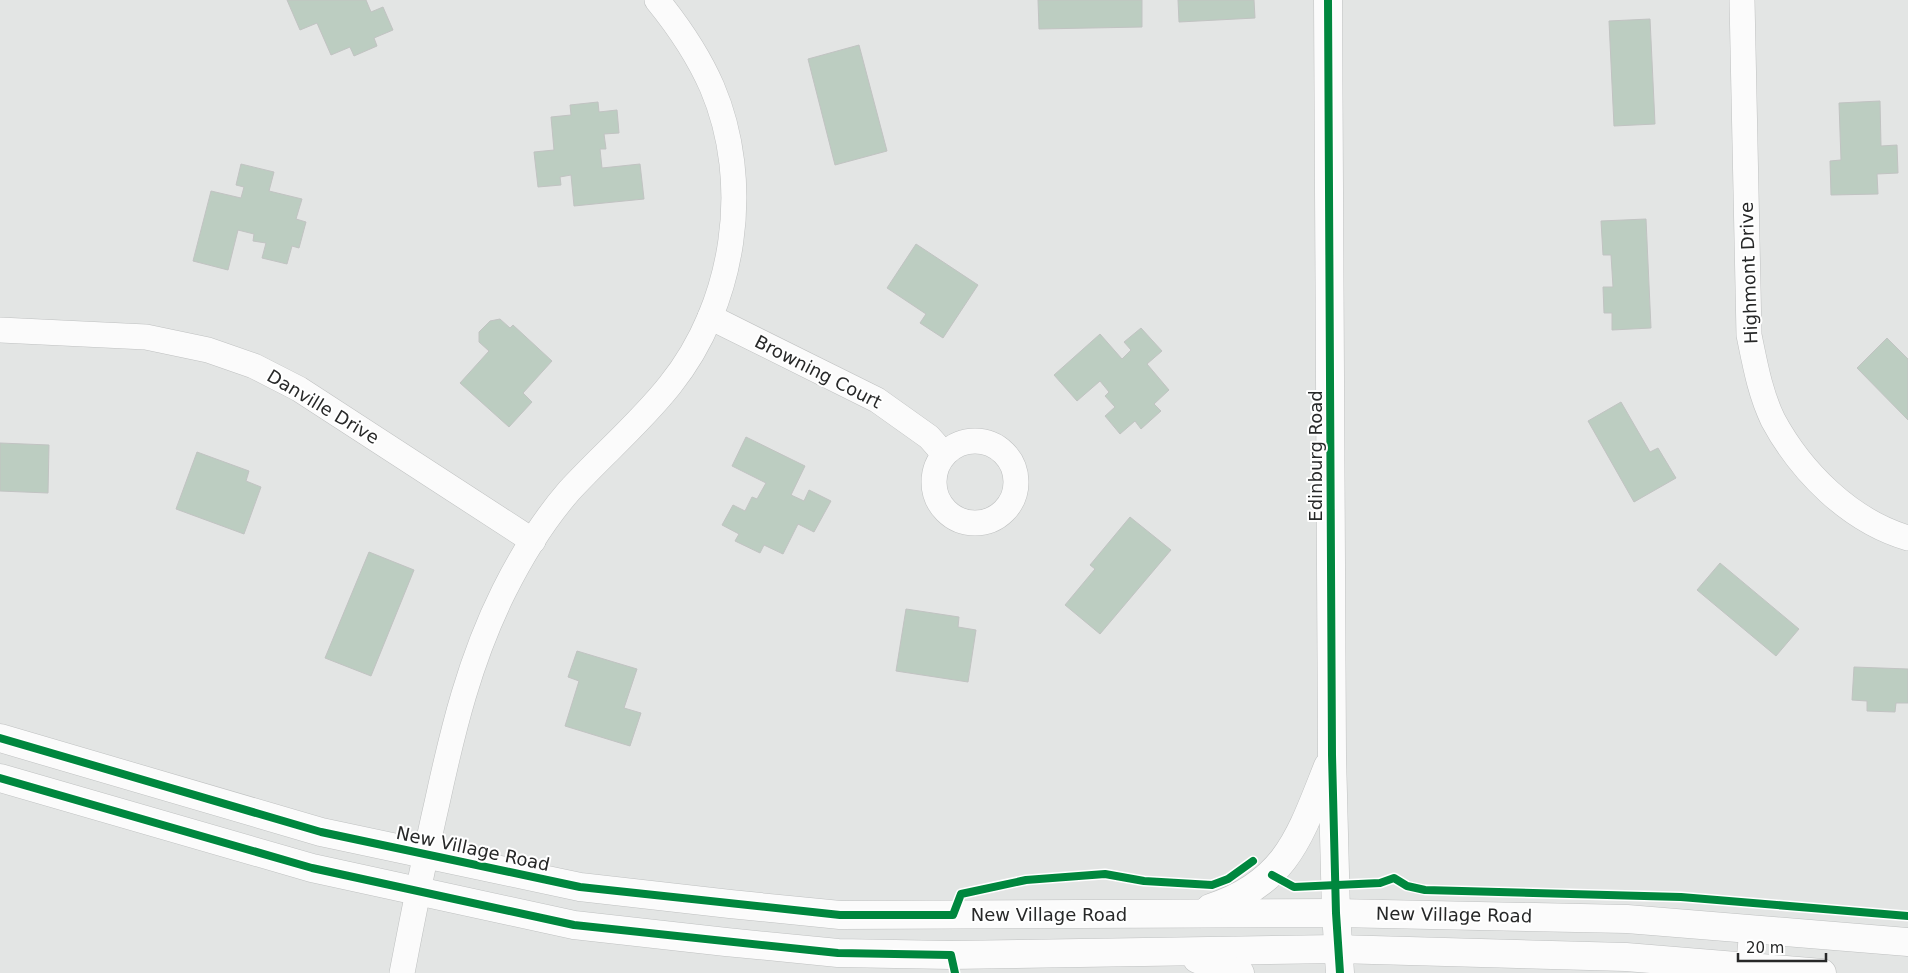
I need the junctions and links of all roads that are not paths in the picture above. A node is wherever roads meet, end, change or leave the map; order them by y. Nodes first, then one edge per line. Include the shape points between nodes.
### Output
1 (657, 0) edge
2 (1328, 0) edge
3 (1742, 0) edge
4 (710, 317) junction
5 (0, 330) edge
6 (944, 454) dead end
7 (1908, 538) edge
8 (533, 541) junction
9 (0, 738) edge
10 (1332, 755) junction
11 (0, 778) edge
12 (425, 854) junction
13 (417, 891) junction
14 (1336, 912) junction
15 (1181, 914) junction
16 (1752, 929) junction
17 (1908, 942) edge
18 (1174, 952) junction
19 (1336, 965) edge
20 (1749, 970) edge
21 (402, 973) edge
22 (1240, 973) edge
23 (1822, 973) edge

1 - 4 street via 689,42 713,88 727,134 733,180 733,227 725,274
2 - 10 main road, Edinburg Road
3 - 7 street, Highmont Drive via 1750,335 1757,376 1773,419 1797,458 1819,482 1854,512
4 - 6 street, Browning Court via 877,400 929,438
4 - 8 street via 694,350 670,385 567,494
5 - 8 street, Danville Drive via 146,337 208,350 254,366 299,389
8 - 12 street via 504,590 474,656 456,715
9 - 12 main road, New Village Road via 321,832
10 - 14 main road, Edinburg Road
10 - 15 main road via 1308,814 1281,865 1272,875 1250,892 1211,908
11 - 13 main road, New Village Road via 312,868
12 - 13 street
12 - 15 main road, New Village Road via 580,887 840,915
13 - 18 main road, New Village Road via 574,925 838,953
13 - 21 street
14 - 15 main road, New Village Road
14 - 16 main road, New Village Road via 1627,918
14 - 19 main road, Edinburg Road
16 - 17 main road, New Village Road
16 - 20 street
18 - 19 main road, New Village Road
18 - 22 main road
19 - 20 main road, New Village Road via 1626,957
20 - 23 main road, New Village Road

